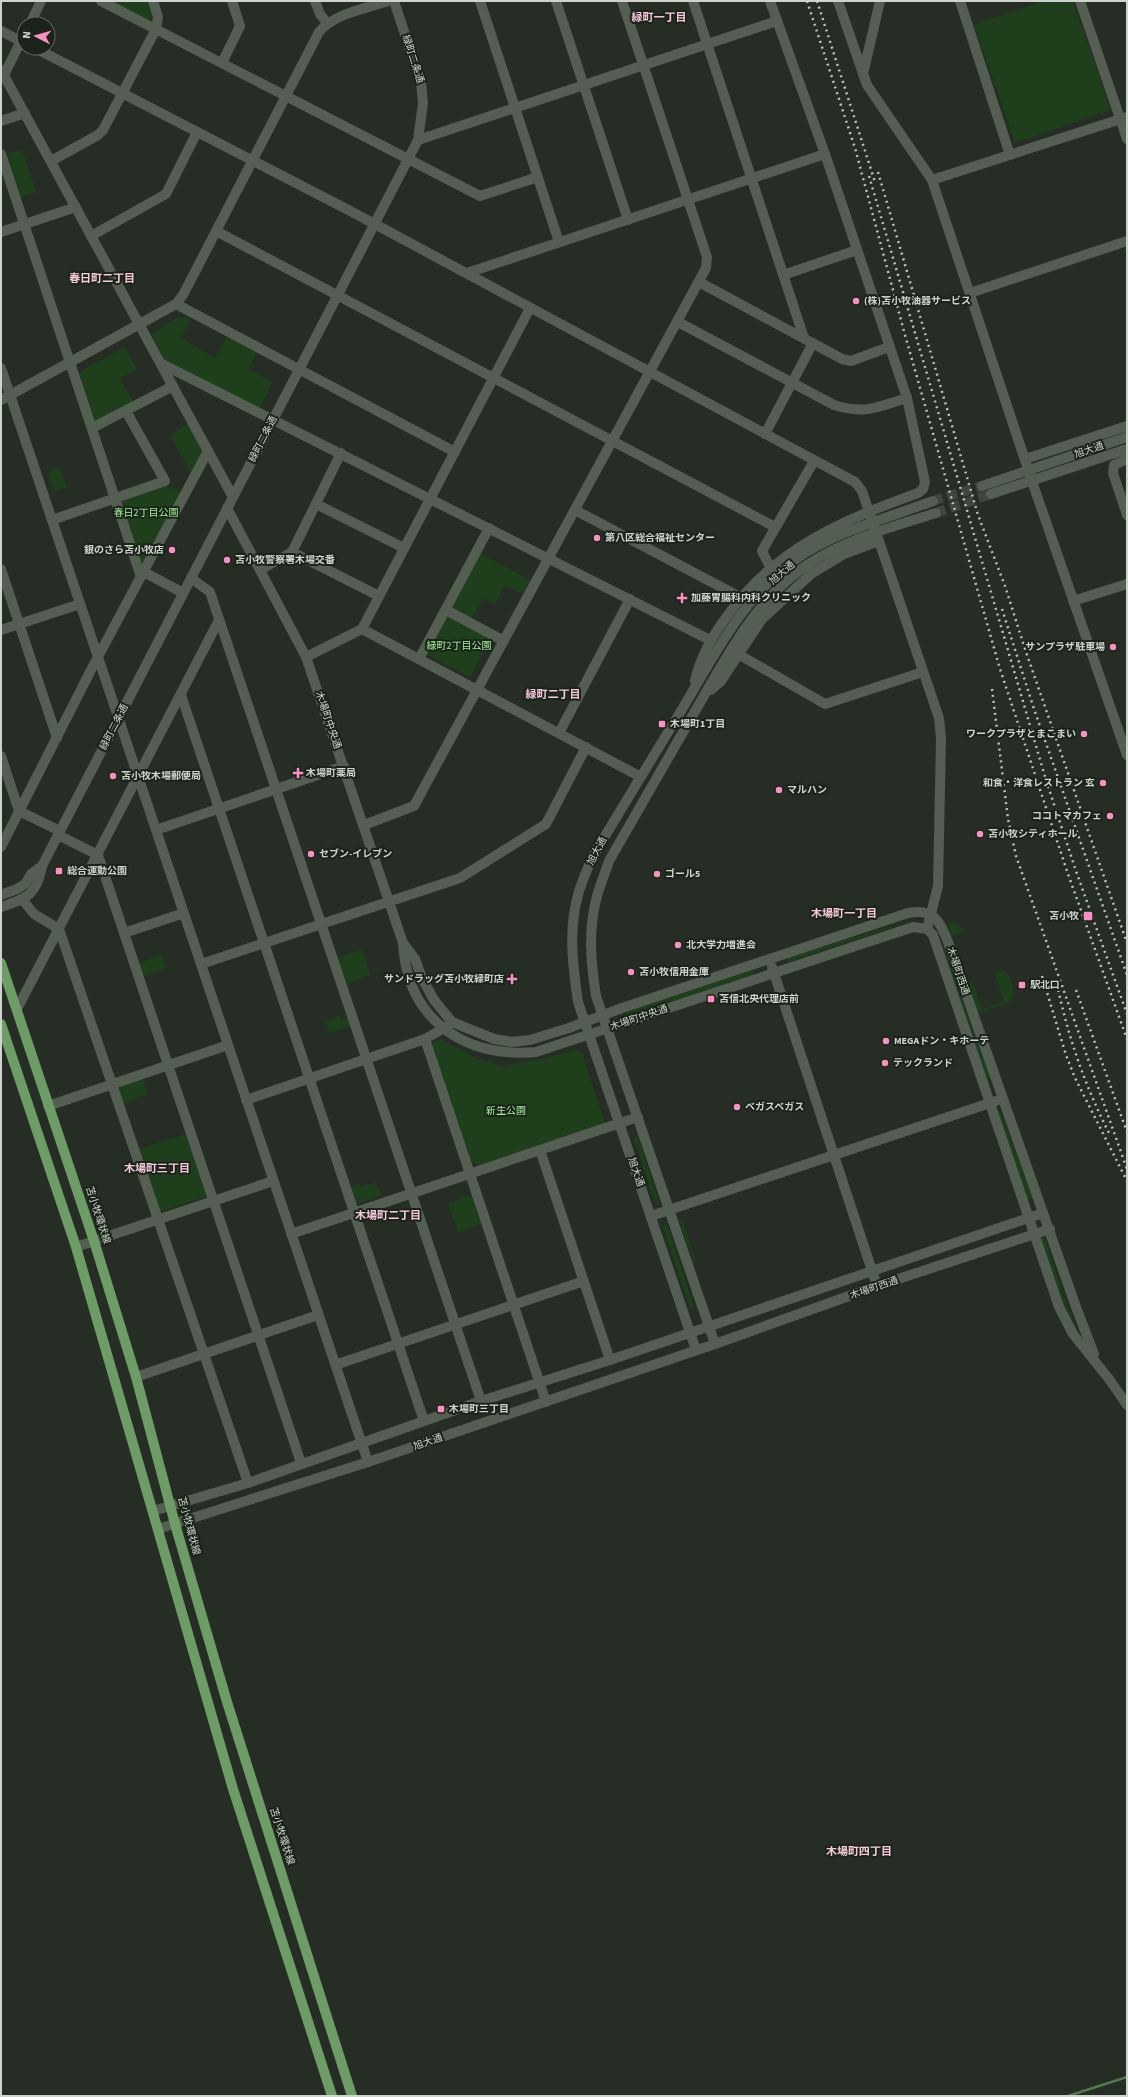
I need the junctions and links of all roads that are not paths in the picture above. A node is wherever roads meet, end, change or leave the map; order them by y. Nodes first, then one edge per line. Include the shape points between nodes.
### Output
1 (41, 1) edge
2 (101, 1) edge
3 (153, 1) edge
4 (232, 1) edge
5 (315, 1) edge
6 (388, 1) edge
7 (394, 1) edge
8 (480, 1) edge
9 (556, 1) edge
10 (622, 1) edge
11 (692, 1) edge
12 (770, 1) edge
13 (838, 1) edge
14 (880, 1) edge
15 (960, 1) edge
16 (1080, 1) edge
17 (34, 16) edge
18 (777, 21) junction
19 (327, 23) junction
20 (156, 29) junction
21 (1, 31) edge
22 (16, 36) edge
23 (707, 44) junction
24 (16, 50) edge
25 (50, 56) edge
26 (222, 63) junction
27 (644, 65) junction
28 (2, 72) edge
29 (863, 74) junction
30 (584, 85) junction
31 (122, 93) junction
32 (286, 96) junction
33 (515, 108) junction
34 (25, 113) junction
35 (1124, 118) edge
36 (1, 121) edge
37 (197, 132) junction
38 (1127, 139) edge
39 (418, 140) junction
40 (1, 154) edge
41 (825, 154) junction
42 (1010, 155) junction
43 (408, 159) junction
44 (252, 161) junction
45 (51, 162) junction
46 (538, 177) junction
47 (751, 179) junction
48 (932, 180) junction
49 (688, 200) junction
50 (76, 207) junction
51 (628, 220) junction
52 (24, 224) junction
53 (374, 225) junction
54 (216, 231) junction
55 (1, 232) edge
56 (91, 236) junction
57 (1127, 241) edge
58 (559, 242) junction
59 (857, 250) junction
60 (467, 273) junction
61 (783, 275) junction
62 (699, 282) junction
63 (970, 293) junction
64 (337, 295) junction
65 (176, 304) junction
66 (530, 308) junction
67 (678, 322) junction
68 (140, 325) junction
69 (808, 341) junction
70 (890, 347) junction
71 (70, 362) junction
72 (162, 364) junction
73 (1, 368) edge
74 (299, 369) junction
75 (650, 372) junction
76 (494, 378) junction
77 (792, 383) junction
78 (173, 386) junction
79 (6, 397) edge
80 (906, 398) junction
81 (126, 411) junction
82 (274, 419) junction
83 (1127, 426) edge
84 (92, 428) junction
85 (765, 434) junction
86 (1127, 437) edge
87 (612, 441) junction
88 (1127, 450) edge
89 (208, 451) junction
90 (455, 452) junction
91 (341, 454) junction
92 (1025, 459) junction
93 (1127, 459) edge
94 (814, 461) junction
95 (982, 486) tunnel mouth
96 (991, 494) tunnel mouth
97 (233, 497) junction
98 (431, 498) junction
99 (115, 499) junction
100 (933, 501) tunnel mouth
101 (316, 504) junction
102 (227, 508) junction
103 (575, 510) junction
104 (936, 513) tunnel mouth
105 (870, 514) junction
106 (1127, 515) edge
107 (52, 520) junction
108 (776, 527) junction
109 (489, 528) junction
110 (878, 539) junction
111 (404, 548) junction
112 (292, 552) junction
113 (549, 558) junction
114 (770, 567) junction
115 (1, 569) edge
116 (260, 570) junction
117 (143, 575) junction
118 (191, 578) junction
119 (1127, 584) edge
120 (183, 593) junction
121 (379, 596) junction
122 (740, 597) junction
123 (630, 599) junction
124 (1073, 600) junction
125 (80, 604) junction
126 (446, 610) junction
127 (219, 620) junction
128 (19, 624) junction
129 (362, 629) junction
130 (1, 630) edge
131 (504, 640) junction
132 (710, 640) junction
133 (738, 654) junction
134 (306, 657) junction
135 (98, 658) junction
136 (419, 659) junction
137 (923, 672) junction
138 (694, 689) junction
139 (477, 690) junction
140 (181, 695) junction
141 (705, 695) junction
142 (118, 717) junction
143 (559, 733) junction
144 (57, 738) junction
145 (586, 748) junction
146 (1127, 755) edge
147 (1, 756) edge
148 (344, 766) junction
149 (138, 776) junction
150 (641, 777) junction
151 (276, 789) junction
152 (219, 809) junction
153 (19, 811) junction
154 (364, 825) junction
155 (156, 830) junction
156 (59, 833) junction
157 (1, 847) edge
158 (98, 855) junction
159 (42, 866) junction
160 (1, 895) edge
161 (22, 899) junction
162 (389, 901) junction
163 (1, 907) edge
164 (184, 913) junction
165 (931, 915) junction
166 (321, 924) junction
167 (59, 929) junction
168 (927, 929) junction
169 (124, 933) junction
170 (264, 943) junction
171 (404, 943) junction
172 (770, 959) junction
173 (1, 963) edge
174 (201, 964) junction
175 (774, 973) junction
176 (17, 1009) junction
177 (603, 1015) junction
178 (452, 1022) junction
179 (585, 1022) junction
180 (1, 1024) edge
181 (443, 1029) junction
182 (607, 1029) junction
183 (590, 1035) junction
184 (425, 1039) junction
185 (228, 1045) junction
186 (366, 1059) junction
187 (168, 1065) junction
188 (310, 1078) junction
189 (112, 1084) junction
190 (1003, 1099) junction
191 (246, 1100) junction
192 (990, 1103) junction
193 (48, 1106) junction
194 (638, 1117) junction
195 (620, 1123) junction
196 (540, 1150) junction
197 (834, 1155) junction
198 (470, 1174) junction
199 (273, 1180) junction
200 (411, 1193) junction
201 (213, 1201) junction
202 (669, 1210) junction
203 (354, 1212) junction
204 (1043, 1213) junction
205 (651, 1216) junction
206 (1028, 1218) junction
207 (159, 1220) junction
208 (1050, 1229) junction
209 (291, 1234) junction
210 (1033, 1235) junction
211 (94, 1241) junction
212 (76, 1247) junction
213 (872, 1271) junction
214 (584, 1281) junction
215 (877, 1286) junction
216 (514, 1305) junction
217 (318, 1315) junction
218 (455, 1325) junction
219 (709, 1326) junction
220 (690, 1332) junction
221 (258, 1335) junction
222 (399, 1344) junction
223 (715, 1344) junction
224 (696, 1350) junction
225 (205, 1354) junction
226 (610, 1360) junction
227 (335, 1365) junction
228 (1100, 1368) junction
229 (136, 1377) junction
230 (540, 1382) junction
231 (481, 1401) junction
232 (546, 1402) junction
233 (1127, 1406) edge
234 (424, 1420) junction
235 (361, 1444) junction
236 (368, 1462) junction
237 (301, 1463) junction
238 (248, 1483) junction
239 (171, 1506) junction
240 (153, 1511) junction
241 (175, 1524) junction
242 (158, 1529) junction
243 (332, 2096) edge
244 (352, 2096) edge

1 - 17 street
2 - 20 street
3 - 20 street via 158,17
4 - 26 street via 240,26
5 - 19 street
6 - 19 street
7 - 39 street, 緑町二条通 via 421,83 423,102
8 - 33 street
9 - 30 street
10 - 27 street
11 - 23 street
12 - 18 street
13 - 29 street
14 - 29 street
15 - 42 street
16 - 35 street
18 - 23 street
18 - 41 street
19 - 32 street via 319,32
20 - 26 street
20 - 31 street
21 - 22 street
23 - 27 street
23 - 47 street
24 - 28 street
25 - 31 street
26 - 32 street
27 - 30 street
27 - 49 street
28 - 34 street
29 - 48 street via 872,95
30 - 33 street
30 - 51 street
31 - 37 street
31 - 45 street via 98,135
32 - 43 street
32 - 44 street
33 - 39 street
33 - 46 street
34 - 36 street
34 - 45 street
35 - 38 street
35 - 42 street
37 - 44 street
37 - 56 street via 166,194
39 - 43 street, 緑町二条通
40 - 52 street
41 - 47 street
41 - 59 street
42 - 48 street
43 - 46 street via 480,196
43 - 53 street, 緑町二条通
44 - 53 street
44 - 54 street
45 - 50 street
46 - 58 street
47 - 49 street
47 - 61 street
48 - 63 street
49 - 51 street
49 - 62 street via 707,257 706,268
50 - 52 street
50 - 56 street
51 - 58 street
52 - 55 street
52 - 71 street
53 - 60 street
53 - 64 street, 緑町二条通
54 - 64 street
54 - 65 street
56 - 68 street
57 - 63 street
58 - 60 street
59 - 61 street
59 - 70 street
60 - 66 street
61 - 69 street
62 - 67 street
62 - 69 street
63 - 92 street
64 - 74 street, 緑町二条通
64 - 76 street
65 - 68 street
65 - 74 street
66 - 75 street
66 - 76 street
67 - 75 street
67 - 77 street
68 - 71 street
68 - 72 street
69 - 70 street via 851,361
69 - 77 street
70 - 80 street
71 - 79 street
71 - 84 street
72 - 78 street
72 - 82 street
73 - 79 street
74 - 82 street, 緑町二条通
74 - 90 street
75 - 85 street
75 - 87 street
76 - 87 street
76 - 90 street
77 - 80 street via 834,405 852,411 870,410
77 - 85 street
78 - 81 street
78 - 89 street
79 - 107 street
80 - 105 street via 925,482 923,489
81 - 84 street
81 - 99 street via 165,481
82 - 91 street
82 - 97 street, 緑町二条通
83 - 92 street
84 - 99 street
85 - 94 street
86 - 95 street, 旭大通
87 - 103 street
87 - 108 street
88 - 96 street, 旭大通
89 - 97 street
89 - 117 street
90 - 98 street
91 - 98 street
91 - 101 street
92 - 124 street
93 - 106 street via 1114,465 1113,473
94 - 105 street via 854,482 862,491
94 - 108 street
97 - 102 street, 緑町二条通
98 - 109 street
98 - 111 street
99 - 107 street
99 - 117 street
100 - 138 street, 旭大通 via 832,538 804,554 750,603 722,641
101 - 111 street
101 - 112 street
102 - 116 street, 木場町中央通
102 - 118 street, 緑町二条通
103 - 113 street
103 - 122 street
104 - 141 street, 旭大通 via 847,542 807,565 756,611
105 - 110 street
105 - 114 street via 832,527
107 - 125 street
108 - 114 street via 762,551
109 - 113 street
109 - 126 street
110 - 133 street via 844,554 811,574 762,619
110 - 137 street
111 - 121 street
112 - 116 street
112 - 121 street
113 - 123 street
113 - 131 street
114 - 122 street
115 - 128 street
116 - 134 street, 木場町中央通
117 - 120 street
117 - 135 street
118 - 120 street, 緑町二条通
118 - 127 street via 210,592
119 - 124 street
120 - 142 street, 緑町二条通
121 - 129 street
122 - 132 street
123 - 132 street
123 - 143 street
124 - 146 street
125 - 128 street
125 - 135 street
126 - 131 street
126 - 136 street
127 - 140 street
127 - 151 street
128 - 130 street
128 - 144 street
129 - 134 street
129 - 136 street
131 - 139 street
132 - 138 street via 698,668
133 - 137 street via 825,704
133 - 141 street via 721,681
134 - 148 street, 木場町中央通
135 - 142 street
135 - 144 street
136 - 139 street
137 - 165 street via 939,718 941,738 938,886
138 - 150 street, 旭大通
139 - 143 street
139 - 154 street via 414,806
140 - 149 street
140 - 152 street
141 - 177 street, 旭大通 via 609,861 596,899 591,926 590,956 596,996
142 - 149 street
142 - 156 street, 緑町二条通
143 - 145 street
144 - 153 street
145 - 150 street
145 - 162 street via 546,824 460,878
147 - 153 street
148 - 151 street
148 - 154 street, 木場町中央通
149 - 155 street
149 - 158 street
150 - 179 street, 旭大通 via 592,858 577,896 572,960 578,1002
151 - 152 street
151 - 166 street
152 - 155 street
152 - 170 street
153 - 156 street
153 - 157 street
154 - 162 street, 木場町中央通
155 - 164 street
156 - 158 street
156 - 159 street, 緑町二条通
158 - 167 street
158 - 169 street
159 - 160 street, 緑町二条通 via 31,874 25,884
159 - 161 street, 緑町二条通 via 39,882 33,892
161 - 163 street, 緑町二条通
161 - 167 street via 34,914
162 - 166 street
162 - 171 street, 木場町中央通
164 - 169 street
164 - 174 street
165 - 168 street
165 - 172 street, 木場町中央通 via 922,912 908,913
165 - 190 street, 木場町西通 via 938,920 944,930
166 - 170 street
166 - 186 street
167 - 176 street
167 - 189 street
168 - 175 street, 木場町中央通 via 913,927
168 - 192 street, 木場町西通 via 933,935
169 - 187 street
170 - 174 street
170 - 188 street
171 - 178 street, 木場町中央通 via 415,959 434,1000
171 - 181 street, 木場町中央通 via 404,964 411,984 424,1009
172 - 175 street
172 - 177 street, 木場町中央通
173 - 176 main road, 苫小牧環状線
174 - 185 street
175 - 182 street, 木場町中央通
175 - 197 street
176 - 193 main road, 苫小牧環状線
177 - 179 street, 木場町中央通
177 - 182 street, 旭大通
178 - 179 street, 木場町中央通 via 494,1039 512,1042 530,1040
178 - 181 street
179 - 183 street, 旭大通
180 - 212 main road
181 - 183 street, 木場町中央通 via 466,1042 492,1051 513,1054 536,1052
181 - 184 street
182 - 183 street, 木場町中央通
182 - 194 street, 旭大通
183 - 195 street, 旭大通
184 - 186 street
184 - 198 street
185 - 187 street
185 - 191 street
186 - 188 street
186 - 200 street
187 - 189 street
187 - 201 street
188 - 191 street
188 - 203 street
189 - 193 street
189 - 207 street
190 - 192 street
190 - 204 street, 木場町西通
191 - 199 street
192 - 197 street
192 - 206 street, 木場町西通
193 - 211 main road, 苫小牧環状線
194 - 195 street
194 - 202 street, 旭大通
195 - 196 street
195 - 205 street, 旭大通
196 - 198 street
196 - 214 street
197 - 202 street
197 - 213 street
198 - 200 street
198 - 216 street
199 - 201 street
199 - 209 street
200 - 203 street
200 - 218 street
201 - 207 street
201 - 221 street
202 - 205 street
202 - 219 street, 旭大通
203 - 209 street
203 - 222 street
204 - 206 street, 木場町西通
204 - 208 street, 木場町西通
205 - 220 street, 旭大通
206 - 210 street, 木場町西通
206 - 213 street, 木場町西通
207 - 211 street
207 - 225 street
208 - 210 street, 木場町西通
208 - 228 street via 1080,1320
209 - 217 street
210 - 215 street, 木場町西通
210 - 228 street via 1059,1307 1073,1334
211 - 212 street
211 - 229 main road, 苫小牧環状線
212 - 240 main road
213 - 215 street
213 - 219 street, 木場町西通
214 - 216 street
214 - 226 street
215 - 223 street, 木場町西通
216 - 218 street
216 - 230 street
217 - 221 street
217 - 227 street
218 - 222 street
218 - 231 street
219 - 220 street
219 - 223 street, 旭大通
220 - 224 street, 旭大通
220 - 226 street
221 - 225 street
221 - 237 street
222 - 227 street
222 - 234 street
223 - 224 street, 旭大通
224 - 232 street, 旭大通
225 - 229 street
225 - 238 street
226 - 230 street
227 - 235 street
228 - 233 street
229 - 239 main road, 苫小牧環状線
230 - 231 street
230 - 232 street
231 - 234 street
232 - 236 street, 旭大通
234 - 235 street
235 - 236 street
235 - 237 street
236 - 241 street, 旭大通
237 - 238 street
238 - 239 street
239 - 240 street
239 - 241 main road, 苫小牧環状線
240 - 242 main road
241 - 242 street, 旭大通
241 - 244 main road, 苫小牧環状線 via 227,1702
242 - 243 main road via 233,1789

